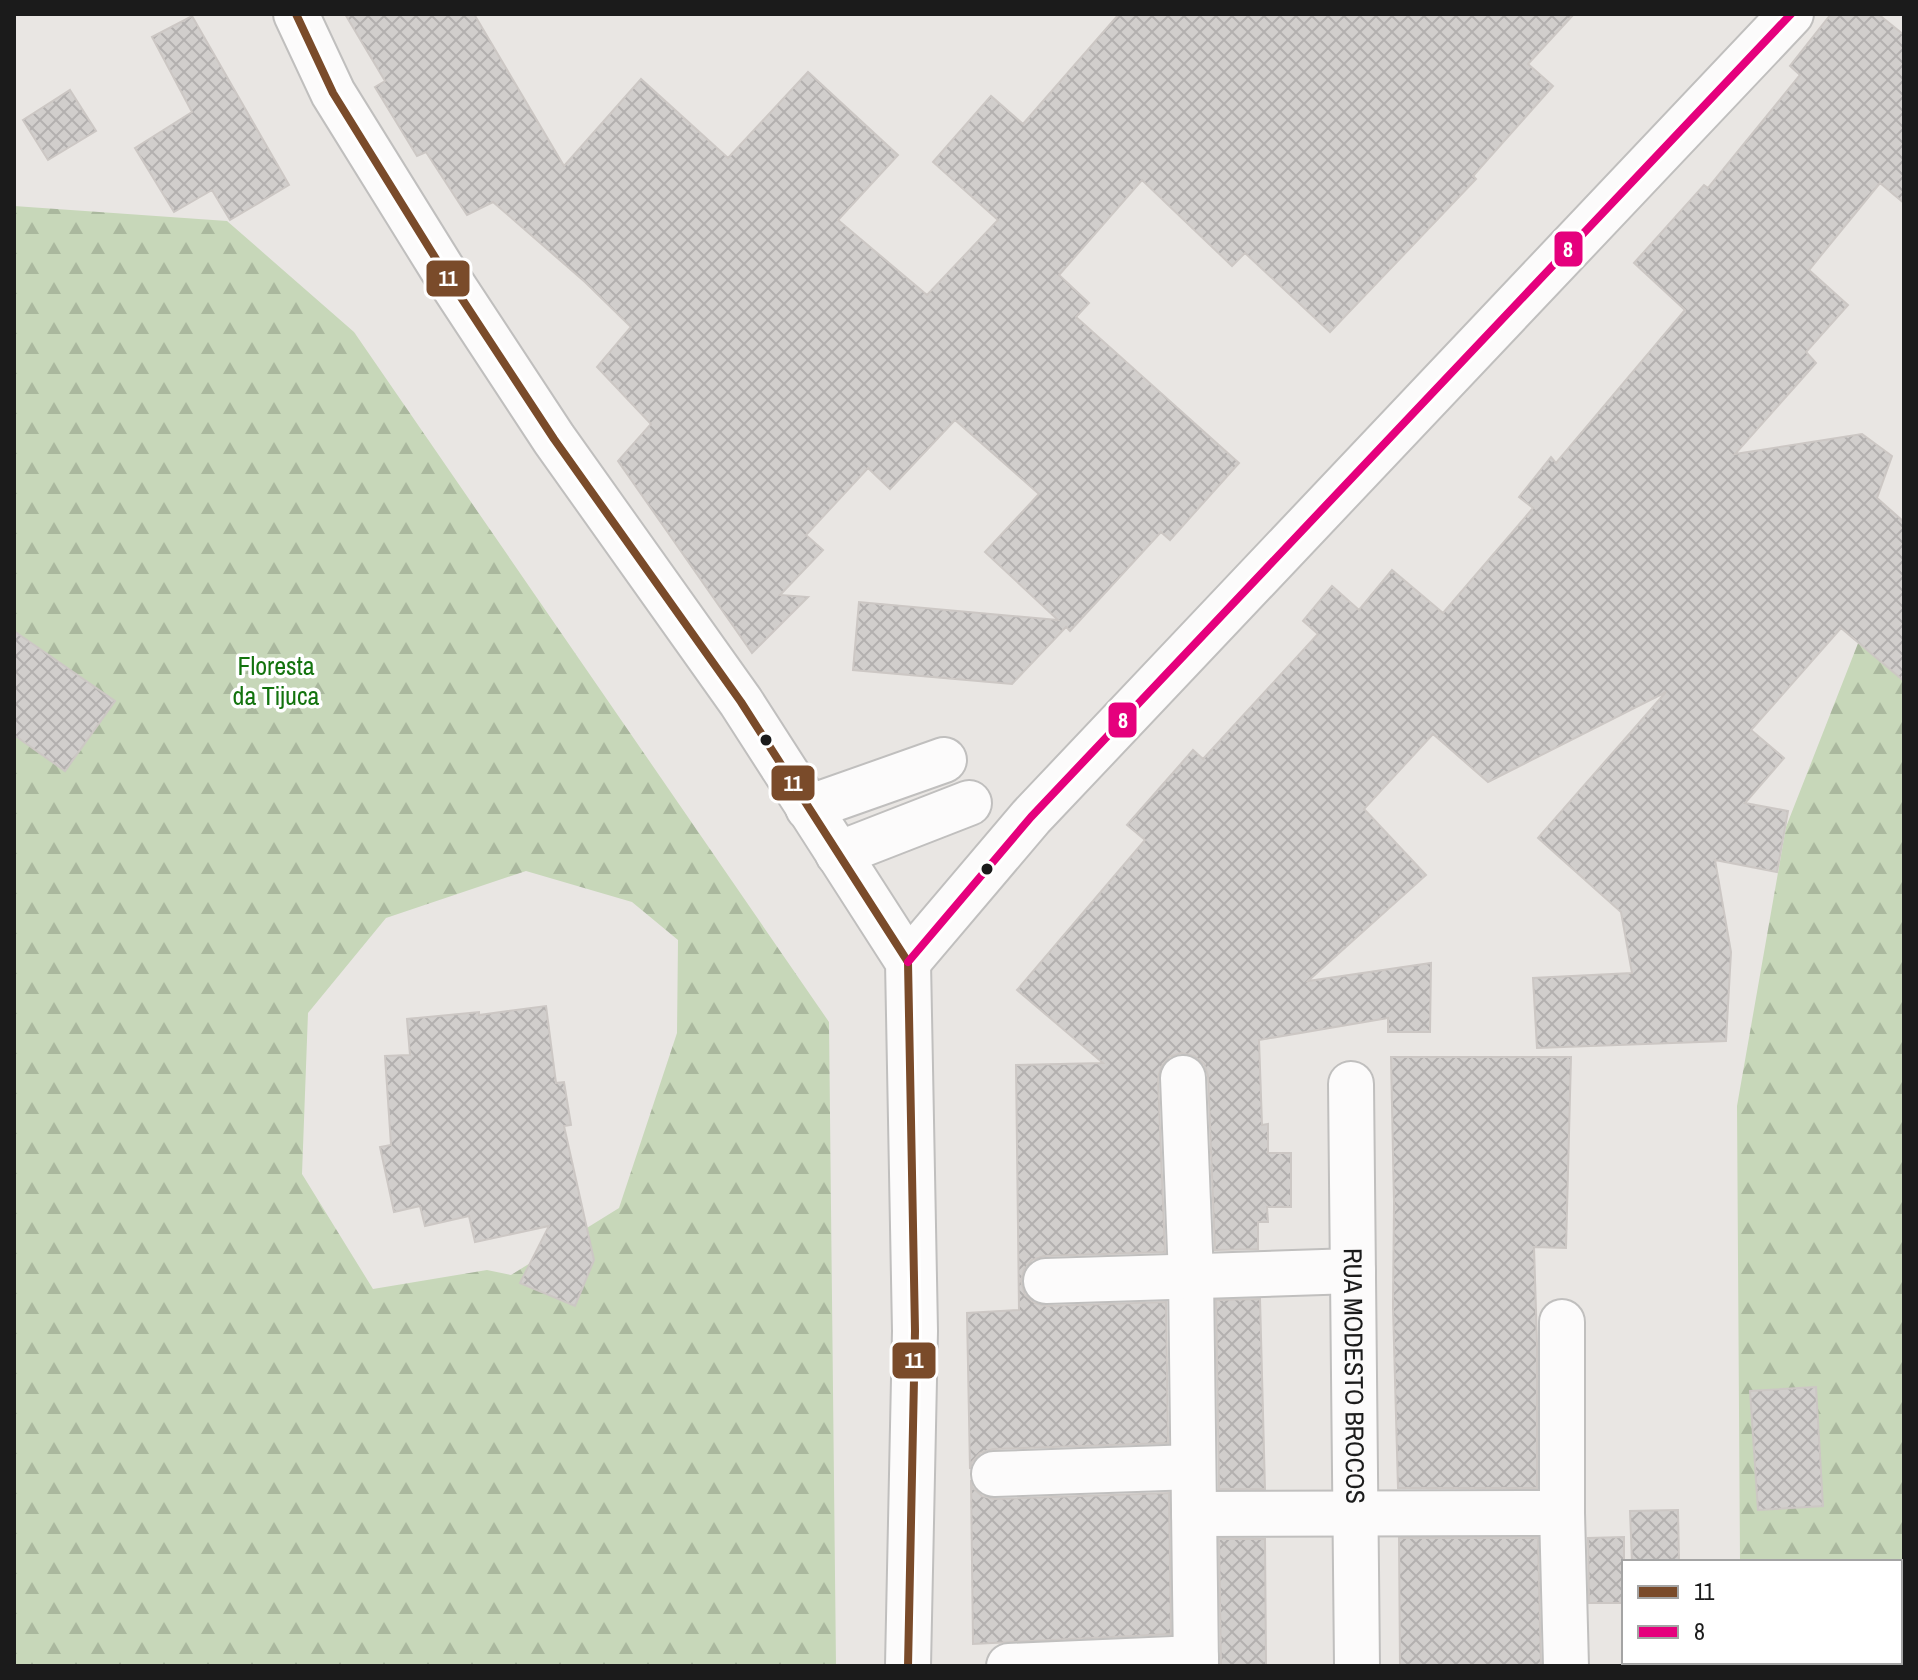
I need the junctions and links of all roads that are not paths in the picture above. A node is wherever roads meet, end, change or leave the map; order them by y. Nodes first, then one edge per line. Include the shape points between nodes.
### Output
1 (296, 14) edge
2 (1791, 14) edge
3 (944, 760) dead end
4 (969, 803) dead end
5 (808, 808) junction
6 (838, 854) junction
7 (908, 962) junction
8 (1183, 1078) dead end
9 (1351, 1084) dead end
10 (1353, 1271) junction
11 (1191, 1276) junction
12 (1046, 1281) dead end
13 (1562, 1322) dead end
14 (1193, 1467) junction
15 (994, 1474) dead end
16 (1355, 1513) junction
17 (1562, 1513) junction
18 (1194, 1514) junction
19 (1196, 1662) edge
20 (908, 1666) edge
21 (1009, 1666) edge
22 (1357, 1666) edge
23 (1566, 1666) edge

1 - 5 street via 333,93 441,267 554,439 741,702
2 - 7 street via 1031,817
3 - 5 street
4 - 6 street
5 - 6 street
6 - 7 street
7 - 20 street via 915,1331
8 - 11 street
9 - 10 street, RUA MODESTO BROCOS
10 - 11 street
10 - 16 street, RUA MODESTO BROCOS
11 - 12 street
11 - 14 street
13 - 17 street
14 - 15 street
14 - 18 street
16 - 17 street
16 - 18 street
16 - 22 street, RUA MODESTO BROCOS
17 - 23 street
18 - 19 street
19 - 21 street

